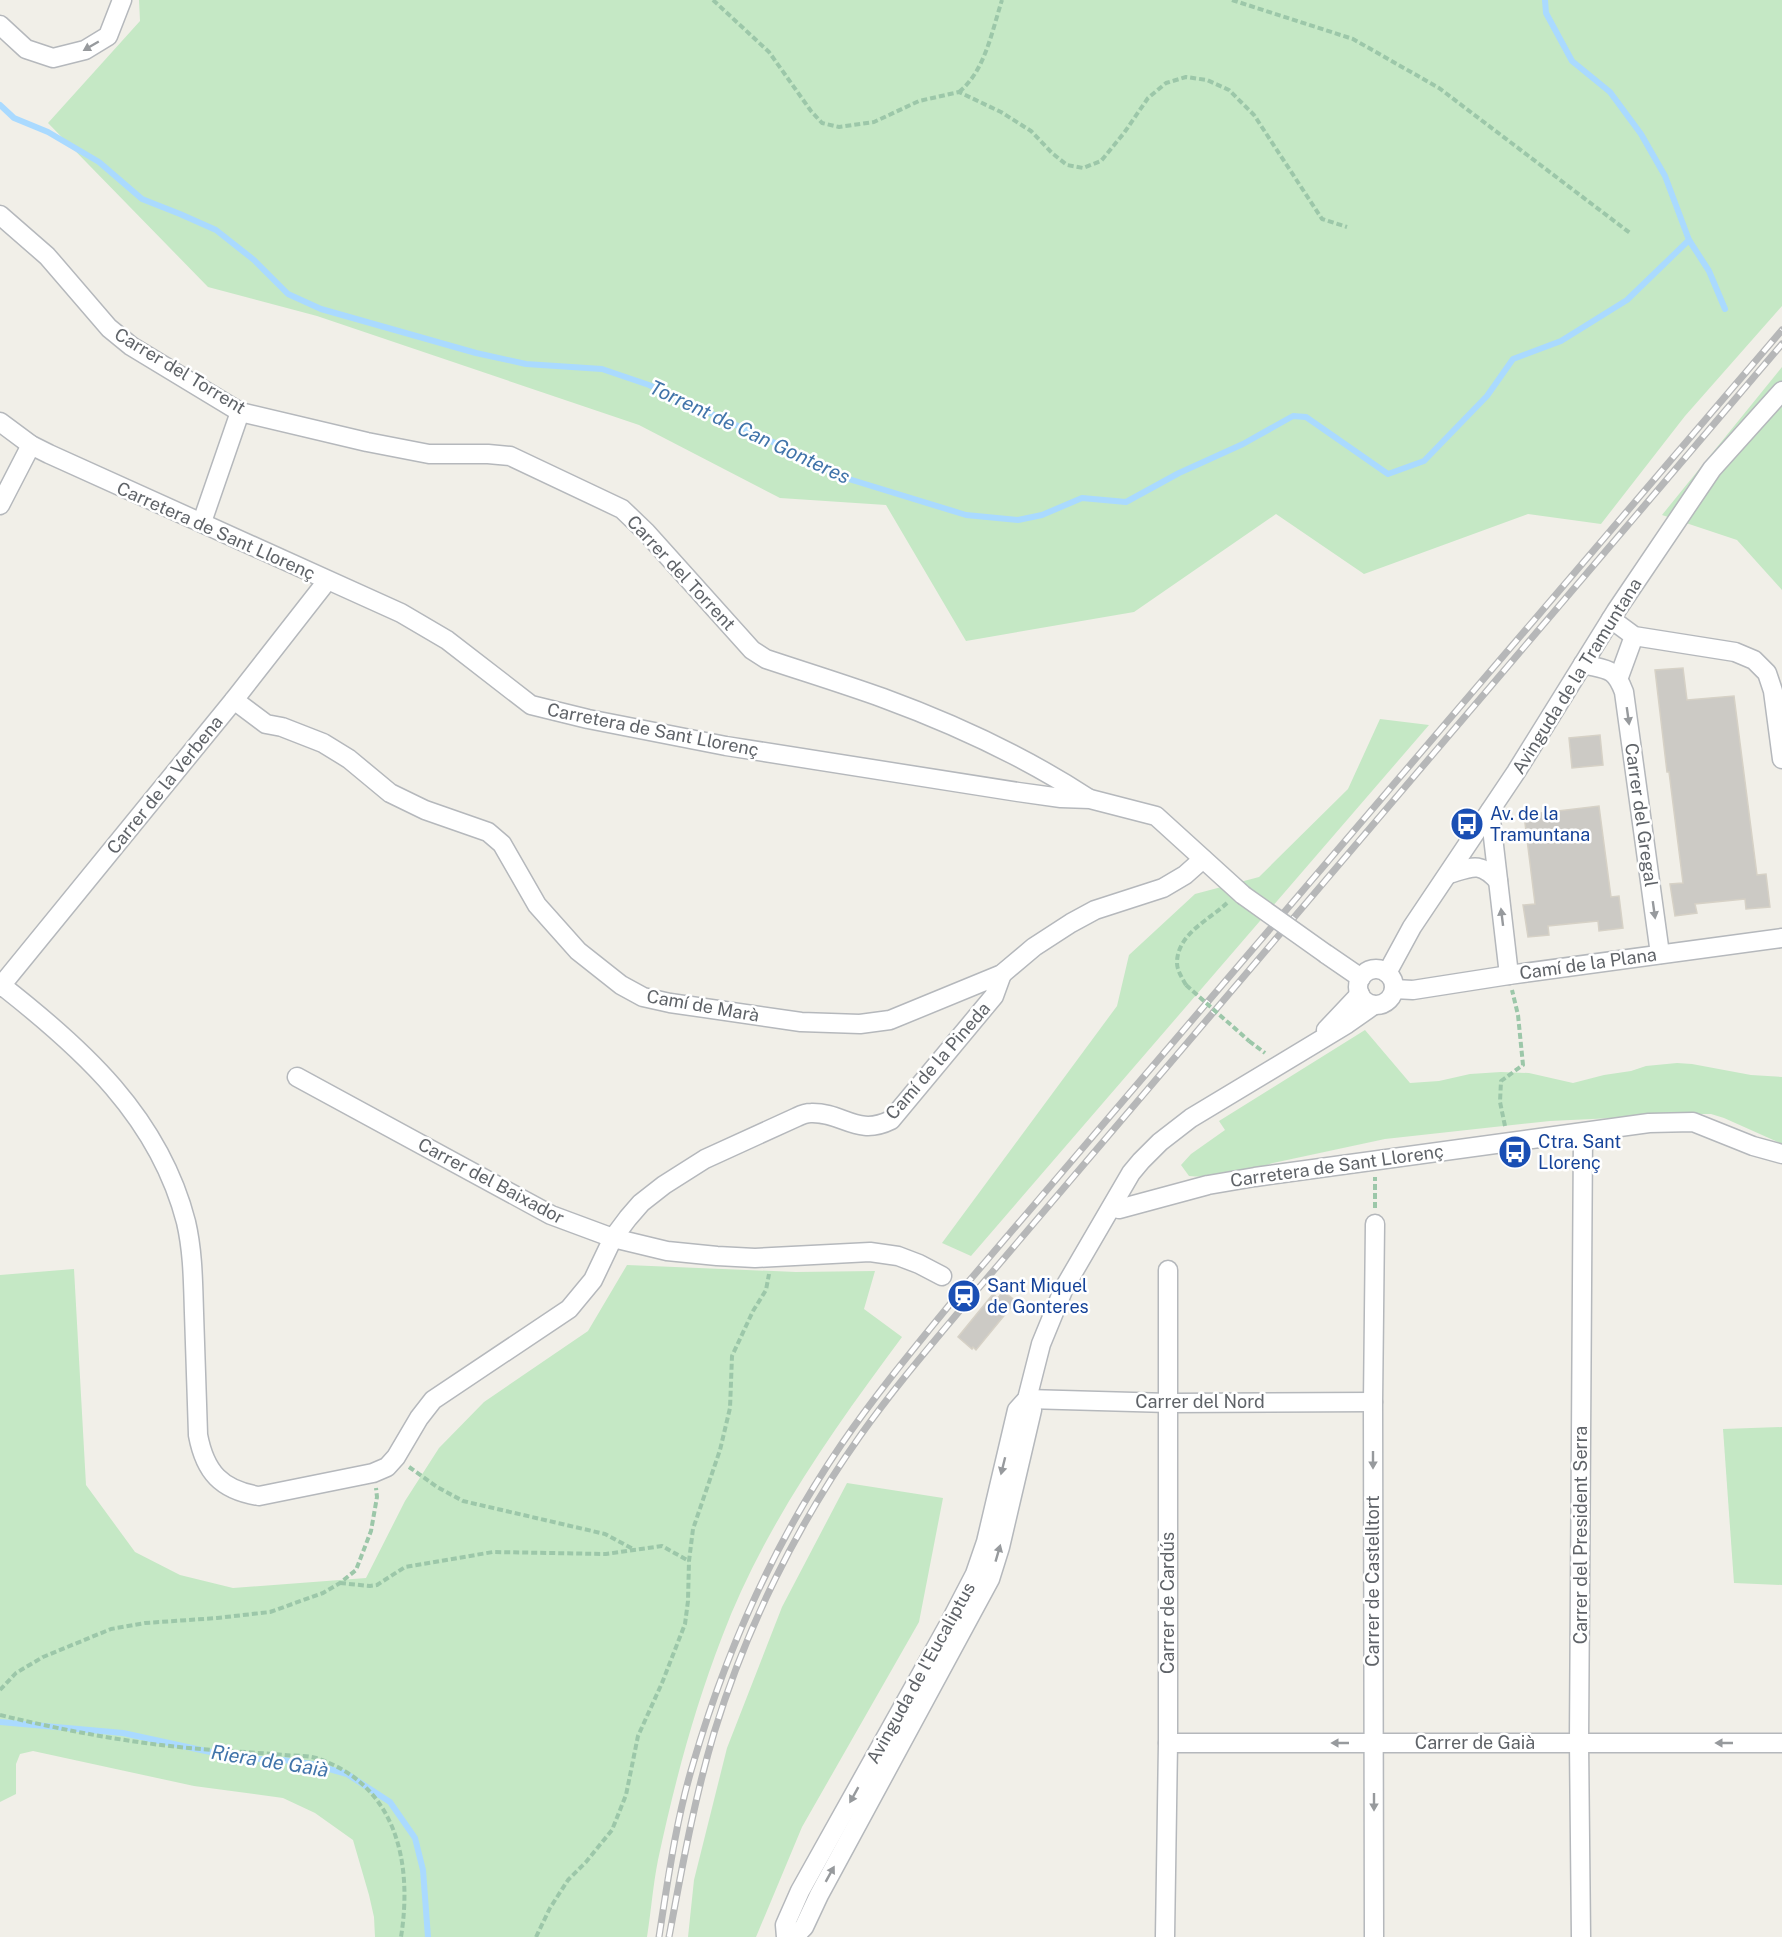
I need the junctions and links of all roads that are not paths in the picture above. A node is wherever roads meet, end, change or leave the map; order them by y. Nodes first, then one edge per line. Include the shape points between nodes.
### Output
1 (122, 0) edge
2 (0, 25) edge
3 (0, 215) edge
4 (1782, 391) edge
5 (240, 412) junction
6 (0, 422) edge
7 (31, 445) junction
8 (0, 505) edge
9 (202, 522) junction
10 (327, 581) junction
11 (1611, 619) junction
12 (1634, 636) junction
13 (1583, 664) junction
14 (1619, 677) junction
15 (234, 700) junction
16 (1782, 759) edge
17 (1090, 799) junction
18 (1490, 811) junction
19 (1203, 859) junction
20 (1449, 874) junction
21 (1498, 881) junction
22 (1782, 938) edge
23 (1660, 954) junction
24 (1002, 974) junction
25 (1509, 975) junction
26 (1390, 981) junction
27 (0, 985) edge
28 (1365, 992) junction
29 (297, 1077) dead end
30 (1583, 1133) junction
31 (1782, 1154) edge
32 (1112, 1207) junction
33 (1375, 1224) road end
34 (613, 1238) junction
35 (1168, 1270) dead end
36 (942, 1276) dead end
37 (1027, 1398) junction
38 (1372, 1402) junction
39 (1169, 1403) junction
40 (1579, 1742) junction
41 (1168, 1743) junction
42 (1374, 1743) junction
43 (1782, 1743) edge
44 (786, 1937) edge
45 (794, 1937) edge
46 (1165, 1937) edge
47 (1374, 1937) edge
48 (1581, 1937) edge

1 -> 2 street via 108,36 85,50 53,58 26,49
3 - 5 street, Carrer del Torrent via 47,256 109,328 131,346
4 - 11 street, Avinguda de la Tramuntana via 1712,469
5 - 9 street
5 - 17 street, Carrer del Torrent via 429,454 510,456 622,509 752,650 766,659 883,698 956,728 1059,779
6 - 7 street, Carretera de Sant Llorenç
7 - 8 street
7 - 9 street, Carretera de Sant Llorenç
9 - 10 street, Carretera de Sant Llorenç
10 - 15 street, Carrer de la Verbena
10 - 17 street, Carretera de Sant Llorenç via 401,613 447,640 531,705 726,746 1018,792
11 - 12 street
11 - 13 street, Avinguda de la Tramuntana
12 - 14 street
12 - 16 street via 1736,652 1754,660 1767,673 1773,691
13 - 14 street via 1609,670
13 - 18 street, Avinguda de la Tramuntana
14 -> 23 street, Carrer del Gregal
15 - 24 street, Camí de Marà via 266,724 323,743 390,793 488,832 501,844 537,905 557,929 621,985 643,997 801,1022 860,1024 890,1020
15 - 27 street, Carrer de la Verbena
17 - 19 street, Carretera de Sant Llorenç via 1156,816
18 - 20 street, Avinguda de la Tramuntana
18 - 21 street
19 - 24 street, Camí de Marà via 1163,888 1095,910 1071,923
19 - 28 street, Carretera de Sant Llorenç, bridge via 1239,893 1326,954
20 - 21 street via 1477,866
20 - 26 street, Avinguda de la Tramuntana via 1412,927
25 -> 21 street
22 - 23 street, Camí de la Plana
23 - 25 street, Camí de la Plana
24 - 34 street, Camí de la Pineda via 994,996 891,1120 865,1127 828,1115 810,1113 797,1117 705,1160 664,1185 641,1203
25 - 26 street, Camí de la Plana via 1413,990
26 - 28 street via 1387,1001
26 - 28 street, Camí de la Plana via 1380,969 1372,969 1366,972
27 - 34 street, Camí de la Pineda via 80,1050 117,1090 158,1152 177,1193 192,1261 202,1456 210,1472 242,1494 259,1496 387,1467 433,1400 569,1309 593,1280
28 - 32 street via 1317,1041 1191,1118 1160,1142 1131,1173
29 - 34 street, Carrer del Baixador via 551,1215
30 - 31 street, Carretera de Sant Llorenç via 1693,1122
30 - 32 street, Carretera de Sant Llorenç via 1208,1185 1119,1209
30 - 40 street, Carrer del President Serra
32 - 37 street, Avinguda de l'Eucaliptus via 1064,1288 1041,1344
33 - 38 street, Carrer de Castelltort
34 - 36 street, Carrer del Baixador via 667,1251 717,1256 768,1258 870,1252 898,1256
35 - 39 street, Carrer de Cardús
37 - 39 street, Carrer del Nord
37 -> 44 street, Avinguda de l'Eucaliptus via 1017,1410 975,1574 800,1891 785,1925
45 -> 37 street, Avinguda de l'Eucaliptus via 804,1927 990,1580 1032,1410
38 - 39 street, Carrer del Nord
38 -> 42 street, Carrer de Castelltort
39 - 41 street, Carrer de Cardús
40 - 42 street, Carrer de Gaià
43 -> 40 street, Carrer de Gaià
40 - 48 street, Carrer del President Serra
42 -> 41 street, Carrer de Gaià
41 - 46 street, Carrer de Cardús
42 -> 47 street, Carrer de Castelltort

